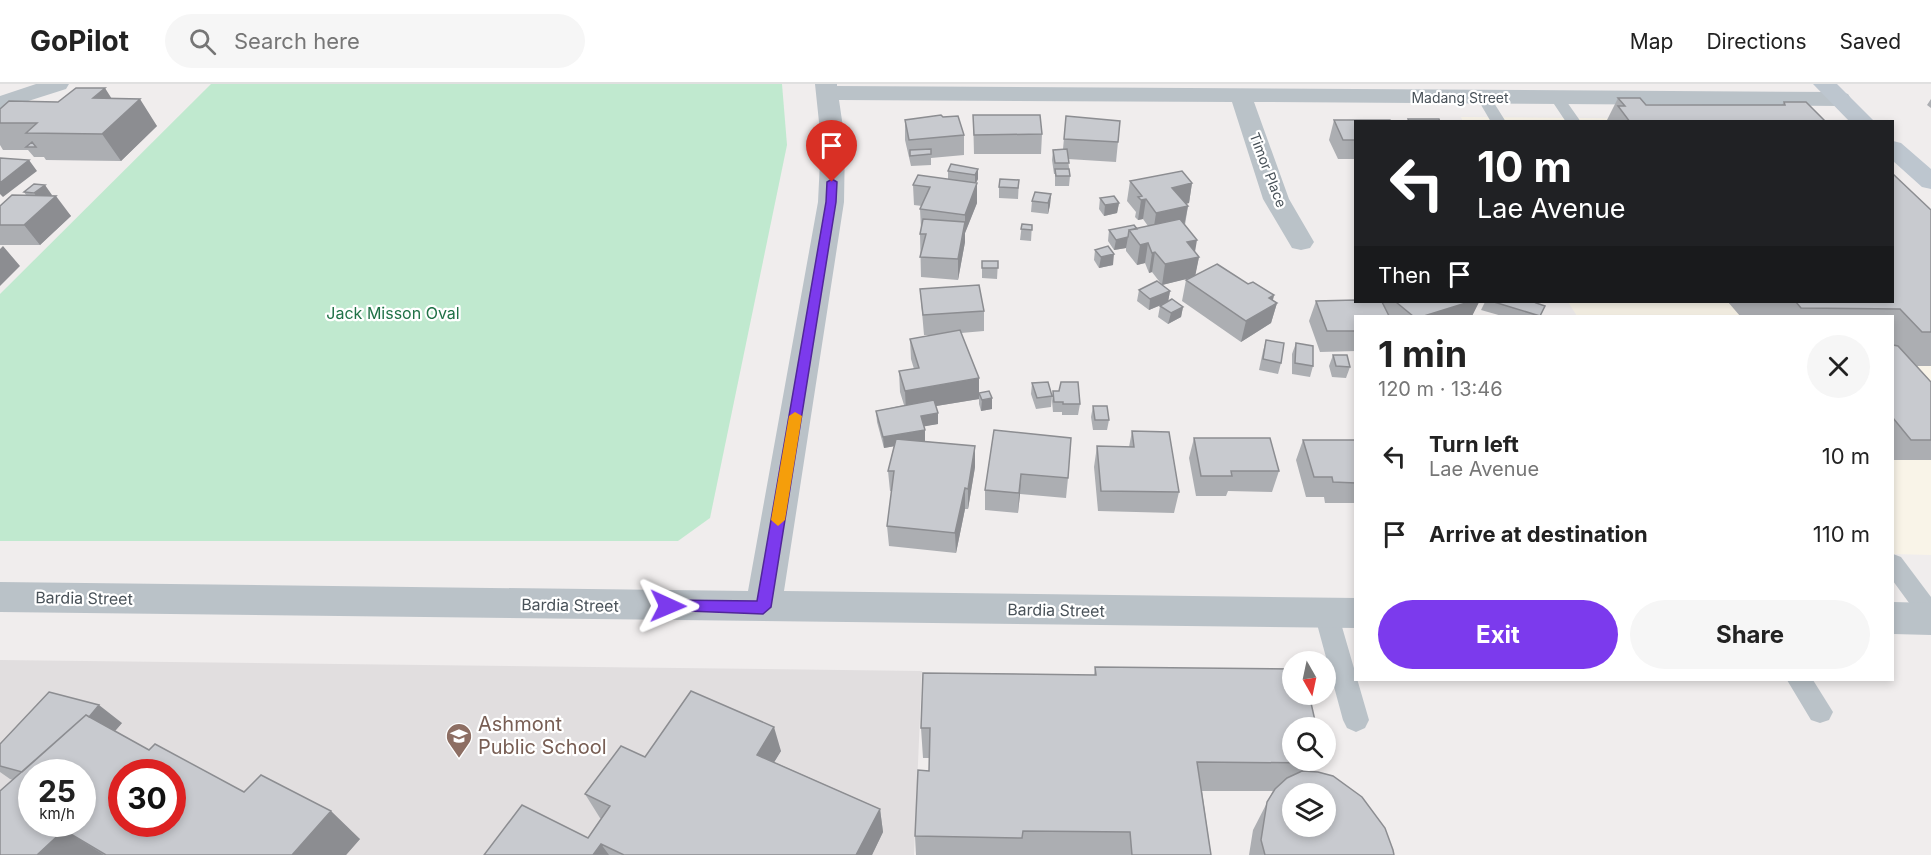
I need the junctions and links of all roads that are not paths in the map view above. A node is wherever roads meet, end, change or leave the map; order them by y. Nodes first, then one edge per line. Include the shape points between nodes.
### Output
1 (58, 84) edge
2 (827, 88) edge
3 (1428, 91) edge
4 (1832, 92) edge
5 (1241, 96) junction
6 (1484, 98) junction
7 (1557, 98) junction
8 (0, 102) edge
9 (1498, 120) edge
10 (1573, 120) edge
11 (1862, 120) edge
12 (1894, 149) edge
13 (1930, 180) edge
14 (1300, 242) dead end
15 (1894, 564) edge
16 (0, 597) edge
17 (763, 607) junction
18 (1341, 613) edge
19 (1931, 617) edge
20 (1894, 618) edge
21 (1800, 681) edge
22 (1820, 712) dead end
23 (1356, 720) dead end

1 - 8 street
2 - 5 street, Madang Street
2 - 17 street via 833,141 831,202
3 - 5 street, Madang Street
3 - 6 street, Madang Street
4 - 7 street, Madang Street
4 - 11 street
5 - 14 street, Timor Place via 1276,199
6 - 7 street, Madang Street
6 - 9 lane
7 - 10 lane
12 - 13 street
15 - 19 lane
16 - 17 street, Bardia Street
17 - 18 street, Bardia Street
18 - 23 lane
19 - 20 street
21 - 22 lane

